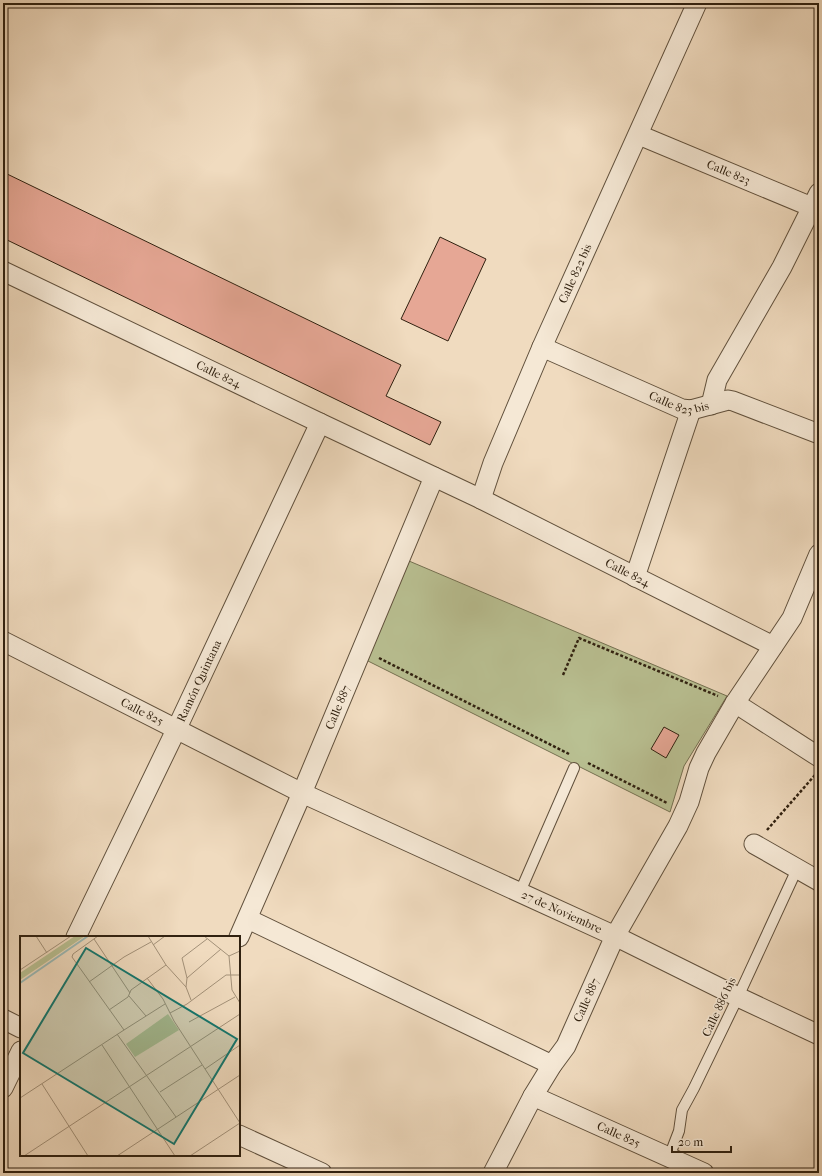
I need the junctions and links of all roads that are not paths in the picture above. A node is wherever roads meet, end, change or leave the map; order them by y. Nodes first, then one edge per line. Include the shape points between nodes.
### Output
1 (697, 3) edge
2 (638, 135) junction
3 (817, 203) edge
4 (3, 271) edge
5 (542, 347) junction
6 (711, 405) junction
7 (691, 410) junction
8 (320, 423) junction
9 (819, 434) edge
10 (434, 476) junction
11 (481, 499) junction
12 (819, 554) edge
13 (635, 578) junction
14 (3, 641) edge
15 (773, 646) junction
16 (735, 703) junction
17 (177, 728) junction
18 (819, 757) edge
19 (574, 768) dead end
20 (302, 793) junction
21 (754, 844) road end
22 (797, 869) junction
23 (819, 881) edge
24 (520, 892) junction
25 (248, 919) junction
26 (76, 936) edge
27 (240, 936) edge
28 (615, 936) junction
29 (738, 997) junction
30 (3, 1019) edge
31 (20, 1028) edge
32 (819, 1035) edge
33 (20, 1053) edge
34 (552, 1065) junction
35 (3, 1088) edge
36 (533, 1096) junction
37 (240, 1136) edge
38 (669, 1157) junction
39 (322, 1173) edge
40 (493, 1173) edge
41 (704, 1173) edge

1 - 2 street, Calle 822 bis
2 - 3 street, Calle 823
2 - 5 street, Calle 822 bis
3 - 6 street via 717,380
4 - 8 street, Calle 824
5 - 7 street, Calle 823 bis via 682,409
5 - 11 street, Calle 822 bis via 493,463
6 - 7 street, Calle 823 bis
6 - 9 street, Calle 823 bis via 733,401
7 - 13 street
8 - 10 street, Calle 824
8 - 17 street, Ramón Quintana
10 - 11 street
10 - 20 street, Calle 887
11 - 13 street, Calle 824
12 - 15 street, Calle 887 via 792,618
13 - 15 street, Calle 824
14 - 17 street, Calle 825
15 - 16 street, Calle 887
16 - 18 street
16 - 28 street, Calle 887 via 699,768 681,819
17 - 20 street, Calle 825
17 - 26 street, Ramón Quintana
19 - 24 lane
20 - 24 street, 27 de Noviembre
20 - 25 street, Calle 887
21 - 22 street
22 - 23 street
22 - 29 lane, Calle 886 bis
24 - 28 street, 27 de Noviembre
25 - 27 street, Calle 887
25 - 34 street
28 - 29 street, 27 de Noviembre
28 - 34 street, Calle 887 via 566,1046
29 - 32 street, 27 de Noviembre
29 - 38 lane, Calle 886 bis via 682,1110 679,1131
30 - 31 street
33 - 35 street
34 - 36 street, Calle 887
36 - 38 street, Calle 825
36 - 40 street, Calle 887
37 - 39 street
38 - 41 street, Calle 825

